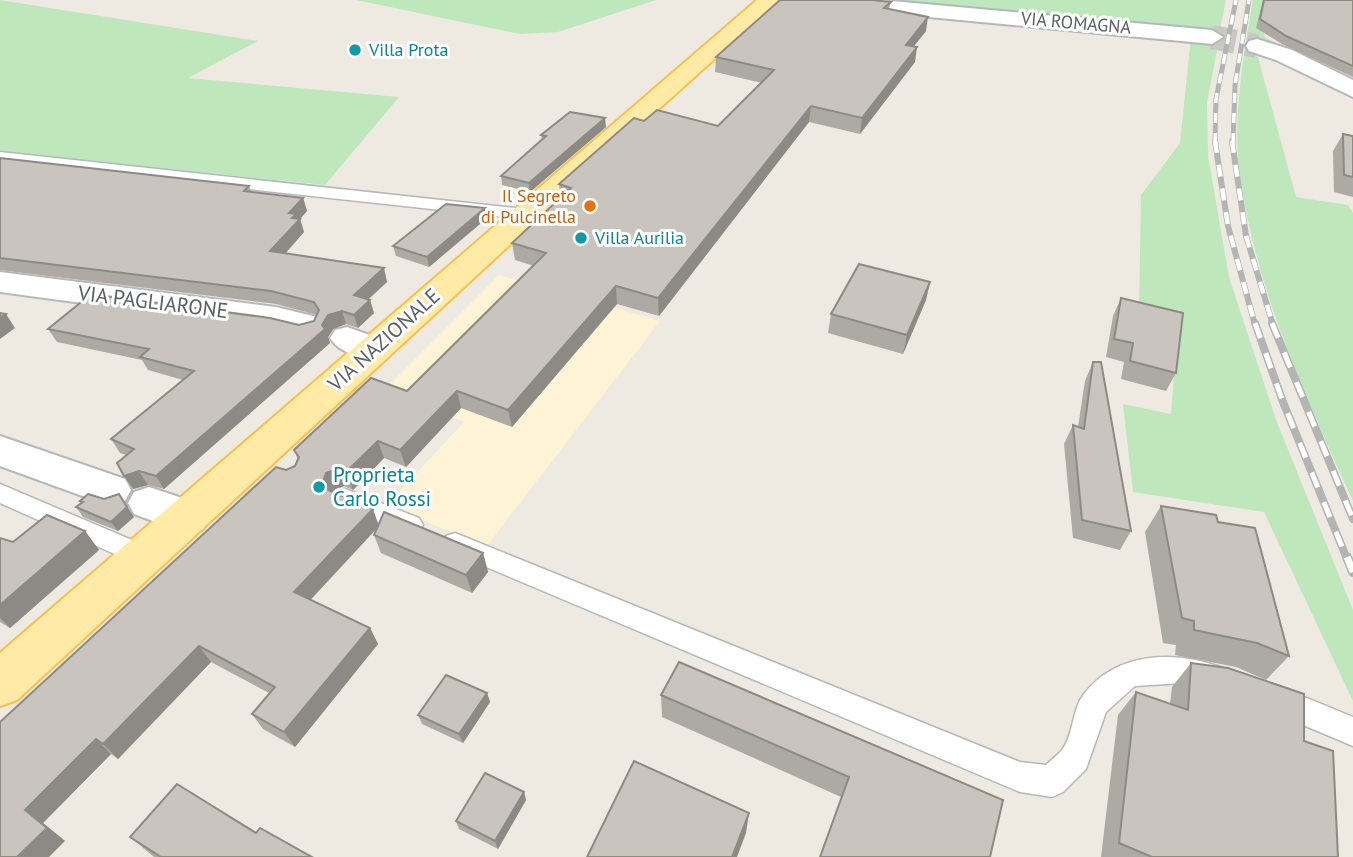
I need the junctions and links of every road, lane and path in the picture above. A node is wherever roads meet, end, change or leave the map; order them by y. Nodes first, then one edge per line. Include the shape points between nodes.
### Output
1 (770, 0) edge
2 (813, 0) edge
3 (1212, 37) tunnel mouth
4 (1257, 46) tunnel mouth
5 (1353, 90) edge
6 (0, 157) edge
7 (524, 214) junction
8 (0, 282) edge
9 (304, 325) edge
10 (0, 451) edge
11 (110, 490) dead end
12 (0, 493) edge
13 (345, 498) edge
14 (149, 503) dead end
15 (188, 517) junction
16 (144, 556) junction
17 (0, 684) edge
18 (1353, 732) edge

1 - 7 main road, VIA NAZIONALE
2 - 3 street, VIA ROMAGNA
4 - 5 street
6 - 7 lane
7 - 15 main road, VIA NAZIONALE via 361,343 261,464
8 - 9 street, VIA PAGLIARONE
10 - 11 street
12 - 16 lane
13 - 18 lane via 1020,777 1052,781 1075,758 1094,704 1129,673 1183,670 1241,685
14 - 15 street
15 - 16 main road, VIA NAZIONALE
16 - 17 main road, VIA NAZIONALE

